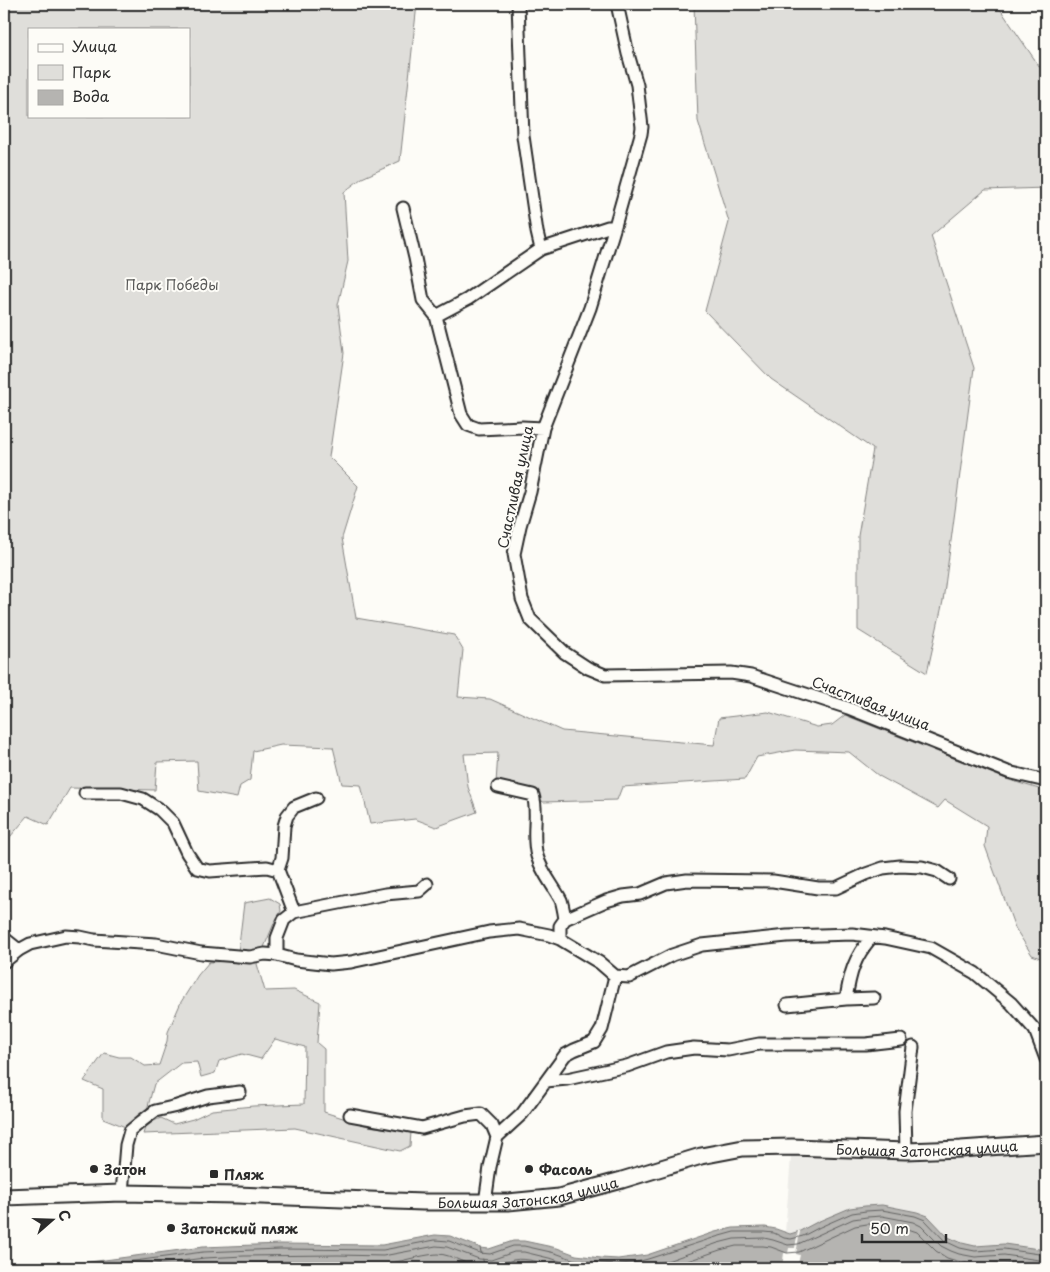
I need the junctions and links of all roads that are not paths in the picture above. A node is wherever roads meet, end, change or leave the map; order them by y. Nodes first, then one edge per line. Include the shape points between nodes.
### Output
1 (518, 4) edge
2 (617, 4) edge
3 (403, 208) dead end
4 (615, 226) junction
5 (541, 249) junction
6 (436, 316) junction
7 (543, 428) junction
8 (1046, 782) edge
9 (498, 786) dead end
10 (85, 793) dead end
11 (316, 798) dead end
12 (278, 870) junction
13 (949, 879) dead end
14 (427, 884) dead end
15 (294, 912) junction
16 (565, 919) junction
17 (4, 938) edge
18 (871, 938) junction
19 (560, 939) junction
20 (19, 950) junction
21 (277, 955) junction
22 (4, 962) edge
23 (614, 976) junction
24 (874, 998) dead end
25 (846, 999) junction
26 (787, 1005) dead end
27 (901, 1040) dead end
28 (913, 1047) dead end
29 (1046, 1059) edge
30 (546, 1081) junction
31 (240, 1092) dead end
32 (350, 1115) dead end
33 (497, 1137) junction
34 (1046, 1143) edge
35 (906, 1151) junction
36 (122, 1193) junction
37 (4, 1197) edge
38 (485, 1202) junction

1 - 5 street via 523,136
2 - 4 street, Счастливая улица via 637,84 642,127
3 - 6 street via 423,300
4 - 5 street
4 - 7 street, Счастливая улица via 590,308
5 - 6 street via 468,299
6 - 7 street via 461,414 468,424 479,429
7 - 8 street, Счастливая улица via 514,554 522,599 530,619 566,653 605,675 731,673 751,676 848,708 1008,772
9 - 16 street via 533,794 536,854 562,902
10 - 12 street via 121,793 143,799 160,810 173,823 197,868 210,871 267,867
11 - 12 street via 294,807 287,816
12 - 15 street
13 - 16 street via 922,867 900,866 883,868 836,888 773,881 687,880 606,901
14 - 15 street via 419,891 385,894
15 - 21 street via 284,920 277,938
16 - 19 street via 560,926
17 - 20 street
18 - 23 street via 852,934 787,936 702,945 672,955 629,977
18 - 25 street via 849,977
18 - 29 street via 931,948 975,973 1011,1003 1035,1030
19 - 21 street via 520,930 489,932 331,964
19 - 23 street
20 - 21 street via 30,944 66,936 250,957
20 - 22 street
23 - 30 street via 602,1030 594,1042 565,1055
24 - 25 street
25 - 26 street
27 - 30 street via 866,1044 759,1044 728,1050 694,1048 666,1052 627,1066
28 - 35 street via 906,1111
30 - 33 street via 522,1114
31 - 36 street via 208,1096 155,1111 130,1131
32 - 33 street via 422,1128 481,1114 492,1125
33 - 38 street
34 - 35 street, Большая Затонская улица
35 - 38 street, Большая Затонская улица via 743,1148 701,1156 560,1196
36 - 37 street, Большая Затонская улица
36 - 38 street, Большая Затонская улица

